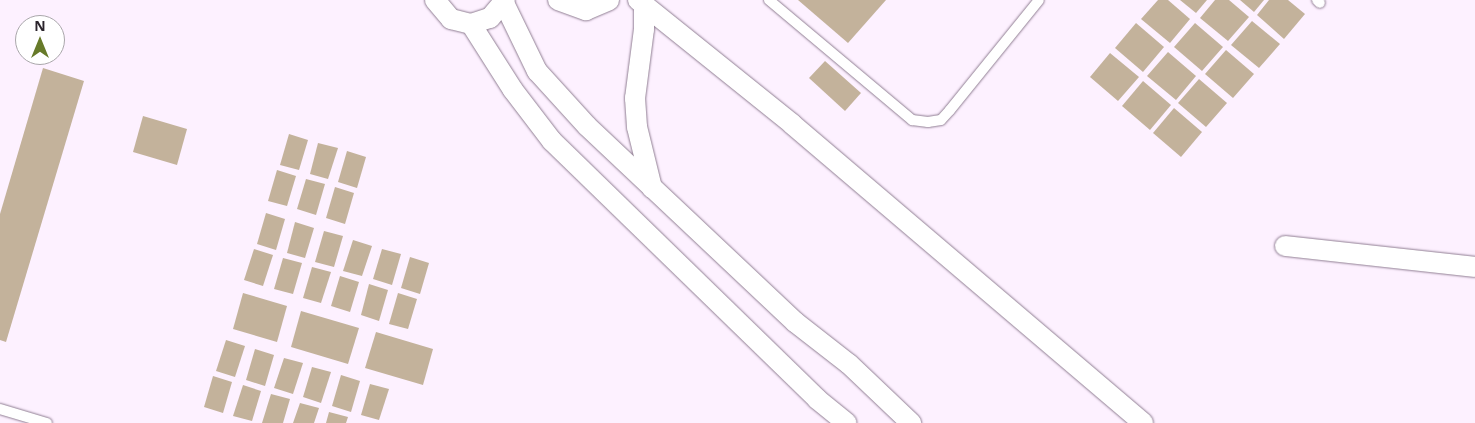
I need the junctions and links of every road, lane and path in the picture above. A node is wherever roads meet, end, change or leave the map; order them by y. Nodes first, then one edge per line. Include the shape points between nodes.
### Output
1 (435, 0) edge
2 (558, 0) edge
3 (609, 0) edge
4 (769, 0) edge
5 (1039, 0) edge
6 (504, 2) edge
7 (643, 2) edge
8 (471, 24) junction
9 (652, 188) junction
10 (1285, 246) dead end
11 (1475, 267) edge
12 (0, 409) edge
13 (47, 423) edge
14 (848, 423) edge
15 (912, 423) edge
16 (1143, 423) edge

1 - 8 street via 451,19
2 - 3 street via 586,10
4 - 5 lane via 912,120 928,122 940,120 950,110
6 - 8 street via 490,18
6 - 9 street via 536,71 587,126
7 - 9 street via 636,117
7 - 16 street via 792,124
8 - 14 street via 513,90 552,141 817,399
9 - 15 street via 795,322 849,364
10 - 11 street
12 - 13 lane

